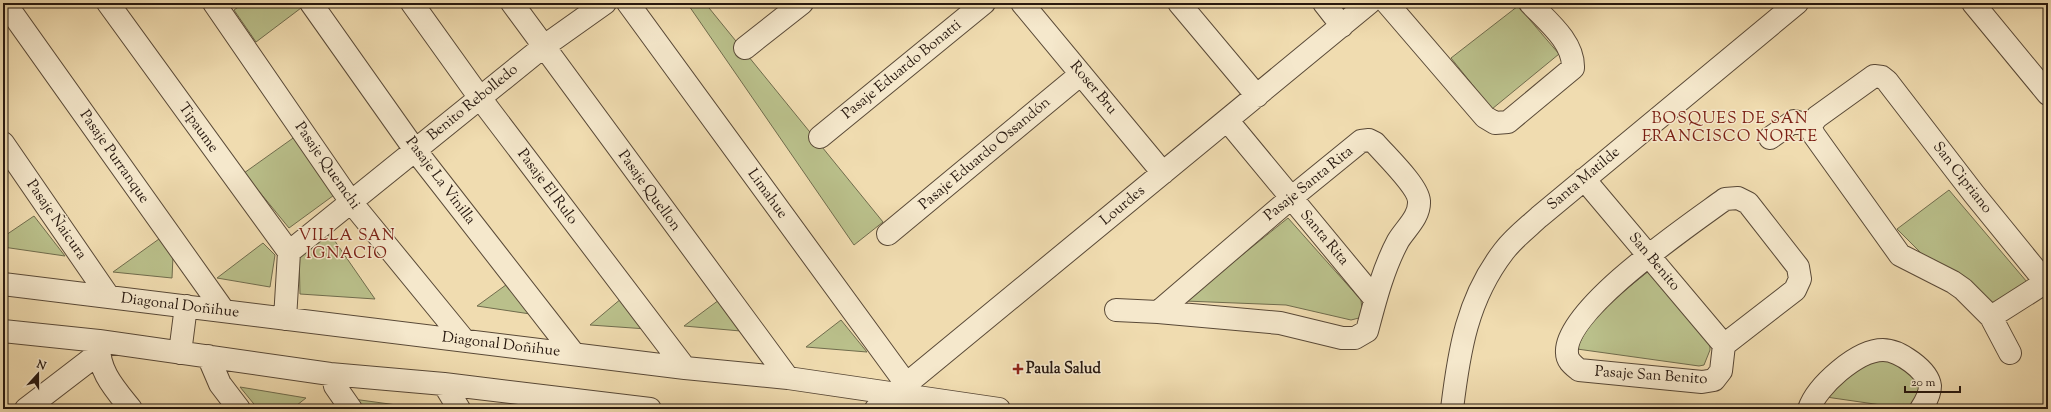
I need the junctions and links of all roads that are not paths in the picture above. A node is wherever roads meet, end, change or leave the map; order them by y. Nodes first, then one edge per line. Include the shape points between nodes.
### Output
1 (5, 3) edge
2 (108, 3) edge
3 (214, 3) edge
4 (311, 3) edge
5 (412, 3) edge
6 (512, 3) edge
7 (605, 3) edge
8 (628, 3) edge
9 (802, 3) edge
10 (984, 3) edge
11 (1022, 3) edge
12 (1179, 3) edge
13 (1324, 3) edge
14 (1369, 3) edge
15 (1387, 3) edge
16 (1530, 3) edge
17 (1797, 3) edge
18 (1973, 3) edge
19 (1342, 26) junction
20 (543, 47) junction
21 (745, 48) dead end
22 (1081, 74) junction
23 (2048, 94) edge
24 (1257, 96) junction
25 (480, 98) junction
26 (1227, 120) junction
27 (1810, 126) junction
28 (820, 137) dead end
29 (1770, 138) dead end
30 (3, 144) edge
31 (416, 150) junction
32 (1163, 173) junction
33 (1584, 179) junction
34 (1291, 198) junction
35 (351, 202) junction
36 (888, 234) dead end
37 (289, 252) junction
38 (1649, 255) junction
39 (2047, 283) edge
40 (3, 284) edge
41 (109, 297) junction
42 (1375, 299) junction
43 (186, 306) junction
44 (1116, 310) dead end
45 (224, 311) junction
46 (1158, 312) junction
47 (1991, 317) junction
48 (285, 319) junction
49 (3, 331) edge
50 (464, 340) junction
51 (1724, 345) junction
52 (99, 347) junction
53 (180, 352) junction
54 (2010, 353) dead end
55 (574, 354) junction
56 (208, 356) junction
57 (686, 368) junction
58 (330, 374) junction
59 (788, 378) junction
60 (444, 384) junction
61 (901, 389) junction
62 (26, 409) edge
63 (131, 409) edge
64 (239, 409) edge
65 (351, 409) edge
66 (459, 409) edge
67 (650, 409) edge
68 (876, 409) edge
69 (999, 409) edge
70 (1452, 409) edge
71 (1809, 409) edge
72 (1921, 409) edge

1 - 45 street, Pasaje Purranque
2 - 37 street, Tipaume
3 - 35 street, Pasaje Quemchi
4 - 31 street, Pasaje La Vinilla
5 - 25 street, Pasaje El Rulo
6 - 20 street, Pasaje Quellon
7 - 20 street, Benito Rebolledo
8 - 61 street, Limahue
9 - 21 street
10 - 28 street, Pasaje Eduardo Bonatti
11 - 22 street, Roser Bru
12 - 24 street
13 - 19 street
14 - 19 street, Lourdes
15 - 16 street via 1485,117 1495,123 1508,122 1573,68 1574,57 1569,46
17 - 33 street, Santa Matilde
18 - 23 street
19 - 24 street, Lourdes
20 - 25 street, Benito Rebolledo
20 - 59 street, Pasaje Quellon
22 - 32 street, Roser Bru
22 - 36 street, Pasaje Eduardo Ossandón
24 - 26 street, Lourdes
25 - 31 street, Benito Rebolledo
25 - 57 street, Pasaje El Rulo
26 - 32 street, Lourdes
26 - 34 street, Santa Rita
27 - 29 street via 1794,121
27 - 39 street, San Cipriano via 1874,76 1882,77
27 - 47 street via 1814,136 1900,255 1953,282
30 - 41 street, Pasaje Ñaicura
31 - 35 street, Benito Rebolledo
31 - 55 street, Pasaje La Vinilla
32 - 61 street, Lourdes
33 - 38 street, San Benito
33 - 70 street, Santa Matilde via 1518,235 1484,282 1467,321 1457,364
34 - 42 street, Santa Rita
34 - 42 street, Pasaje Santa Rita via 1362,141 1369,140 1375,143 1416,191 1419,201 1418,213 1393,250
34 - 46 street, Pasaje Santa Rita
35 - 37 street, Benito Rebolledo
35 - 50 street, Pasaje Quemchi
37 - 48 street
38 - 51 street, San Benito
38 - 51 street, Pasaje San Benito via 1725,198 1738,198 1748,203 1798,267 1800,279 1795,290
38 - 51 street, Pasaje San Benito via 1590,306 1581,318 1566,353 1570,363 1579,370 1702,382 1714,380 1722,370
39 - 47 street
40 - 41 street, Diagonal Doñihue
41 - 43 street, Diagonal Doñihue
42 - 46 street, Pasaje Santa Rita via 1367,331 1355,338 1342,338 1280,323
43 - 45 street, Diagonal Doñihue
43 - 53 street
44 - 46 street, Pasaje Santa Rita
45 - 48 street, Diagonal Doñihue
47 - 54 street
48 - 50 street, Diagonal Doñihue
49 - 52 street
50 - 55 street, Diagonal Doñihue
52 - 53 street
52 - 62 street
52 - 63 street via 107,378
53 - 56 street
55 - 57 street, Diagonal Doñihue
56 - 58 street
56 - 64 street via 220,384
57 - 59 street, Diagonal Doñihue
58 - 60 street
58 - 65 street
59 - 61 street, Diagonal Doñihue
60 - 66 street
60 - 67 street
61 - 68 street, Lourdes
61 - 69 street, Diagonal Doñihue
71 - 72 street via 1822,386 1843,369 1866,354 1884,350 1902,356 1924,374 1930,386 1926,402

